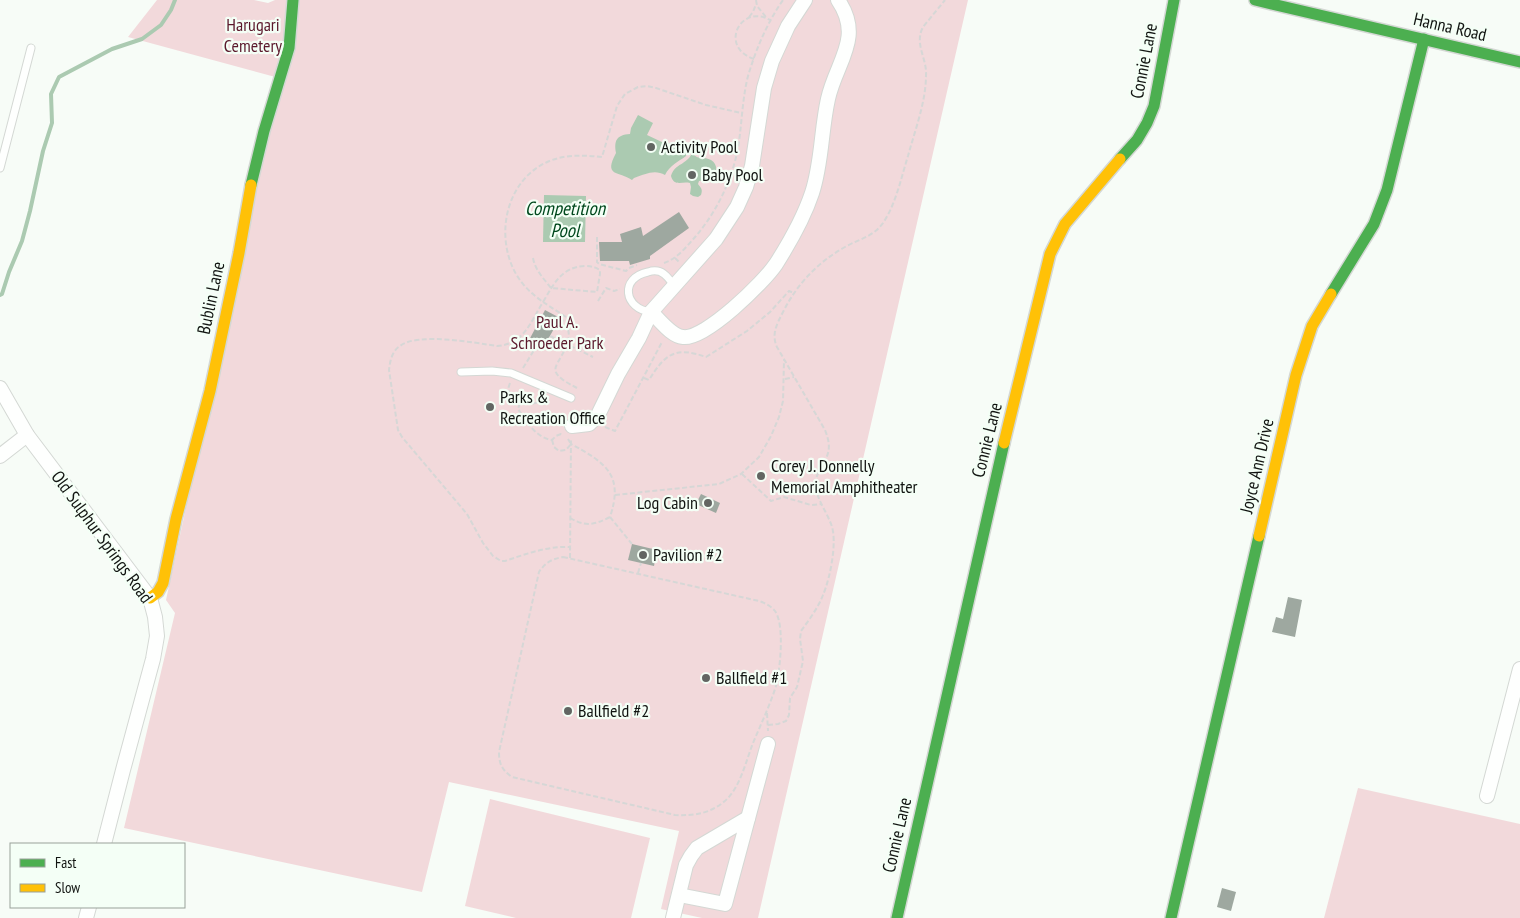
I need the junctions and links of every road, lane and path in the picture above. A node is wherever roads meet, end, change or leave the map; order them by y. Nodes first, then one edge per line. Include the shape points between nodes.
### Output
1 (293, 0) edge
2 (756, 0) edge
3 (783, 0) edge
4 (805, 0) edge
5 (838, 0) edge
6 (946, 0) edge
7 (1174, 0) edge
8 (1255, 0) edge
9 (756, 4) junction
10 (748, 18) junction
11 (766, 18) junction
12 (770, 20) junction
13 (1424, 39) junction
14 (31, 48) dead end
15 (754, 59) junction
16 (1520, 62) edge
17 (741, 113) junction
18 (0, 168) edge
19 (597, 237) dead end
20 (533, 258) dead end
21 (675, 258) junction
22 (641, 264) dead end
23 (682, 266) dead end
24 (665, 267) dead end
25 (626, 271) junction
26 (623, 277) dead end
27 (620, 286) dead end
28 (675, 286) junction
29 (551, 288) junction
30 (794, 293) junction
31 (598, 301) dead end
32 (542, 302) junction
33 (651, 312) junction
34 (566, 317) dead end
35 (560, 318) dead end
36 (550, 336) dead end
37 (657, 338) dead end
38 (566, 344) junction
39 (593, 357) dead end
40 (784, 360) junction
41 (461, 372) dead end
42 (794, 377) junction
43 (644, 378) junction
44 (785, 379) junction
45 (0, 388) edge
46 (577, 388) dead end
47 (572, 398) dead end
48 (520, 403) dead end
49 (598, 424) dead end
50 (572, 426) joint
51 (28, 434) junction
52 (552, 440) junction
53 (571, 444) junction
54 (0, 456) edge
55 (741, 474) junction
56 (615, 495) junction
57 (822, 504) junction
58 (610, 517) junction
59 (570, 518) junction
60 (632, 544) dead end
61 (570, 547) junction
62 (570, 558) junction
63 (640, 563) dead end
64 (638, 573) junction
65 (150, 598) junction
66 (1520, 669) edge
67 (766, 710) junction
68 (768, 725) junction
69 (768, 744) joint
70 (1487, 796) dead end
71 (748, 818) junction
72 (104, 843) edge
73 (679, 895) junction
74 (673, 918) edge
75 (896, 918) edge
76 (1171, 918) edge

1 - 65 street, Bublin Lane via 289,48 251,186 210,391 176,519 164,583
2 - 9 path
3 - 12 path
4 - 28 street via 772,60 764,88 752,166 737,207 716,240
5 - 33 street via 850,26 846,52 832,83 812,193 776,265 734,307 693,336 677,336
6 - 30 path via 920,32 926,73 922,102 887,217 873,234 825,260
7 - 75 street, Connie Lane via 1154,106 1147,123 1137,140 1066,224 1050,254
8 - 13 street, Hanna Road
9 - 10 path
9 - 11 path
10 - 11 path
10 - 15 path via 738,27 735,41 741,52
11 - 12 path
12 - 15 path
13 - 16 street, Hanna Road
13 - 76 street, Joyce Ann Drive via 1381,208 1312,326 1296,375
14 - 18 lane
15 - 17 path
17 - 21 path via 735,160 717,207 689,245
17 - 32 path via 656,88 638,87 625,94 617,106 602,157 566,156 547,162 528,176 513,195 506,221 506,239 516,274
19 - 25 path via 598,264
20 - 29 path
21 - 23 path
21 - 24 path via 659,263
22 - 25 path
25 - 26 path
27 - 31 path via 617,291 606,288
28 - 33 street
28 - 33 lane via 658,271 640,273 633,278 629,290 633,303
29 - 29 path via 567,270 574,267 590,266 600,270 597,292
29 - 32 path
30 - 40 path via 774,331 775,343
30 - 43 path via 789,291 747,331 706,357 683,352 672,354 649,380
32 - 34 path
32 - 61 path via 522,336 511,344 498,346 442,340 405,342 392,356 390,379 402,437 467,514 493,556 505,561 537,551
33 - 50 street via 598,415 589,424
35 - 38 path via 567,324 569,336
36 - 38 path
37 - 43 path via 663,341
38 - 39 path
38 - 46 path via 556,370 560,380
40 - 42 path
40 - 44 path
41 - 47 lane via 512,373
42 - 44 path
42 - 57 path via 828,439 829,453 816,480
43 - 49 path via 616,431
44 - 55 path via 784,401 771,436 759,457
45 - 51 street, Old Sulphur Springs Road
48 - 52 path via 518,409 537,433
50 - 53 path
51 - 54 street
51 - 65 street, Old Sulphur Springs Road
52 - 53 path via 561,434 567,436
52 - 53 path via 559,451 566,450
53 - 56 path via 602,463 612,475
53 - 59 path
55 - 56 path via 719,484
55 - 57 path via 770,501 784,497 810,505
56 - 58 path
57 - 68 path via 834,534 826,586 820,602 801,631 803,661 797,687 790,698 789,715 786,721
58 - 59 path via 589,525
58 - 60 path
59 - 61 path
61 - 62 path
62 - 64 path
62 - 67 path via 548,561 539,572 499,752 500,766 512,778 675,815 699,815 715,808 734,790
63 - 64 path
64 - 67 path via 759,601 776,612 780,665
65 - 72 street, Old Sulphur Springs Road via 156,617 152,659
66 - 70 street
67 - 68 path
68 - 69 path
69 - 71 street
71 - 73 street via 697,848 686,865
71 - 73 street via 725,904
73 - 74 street

